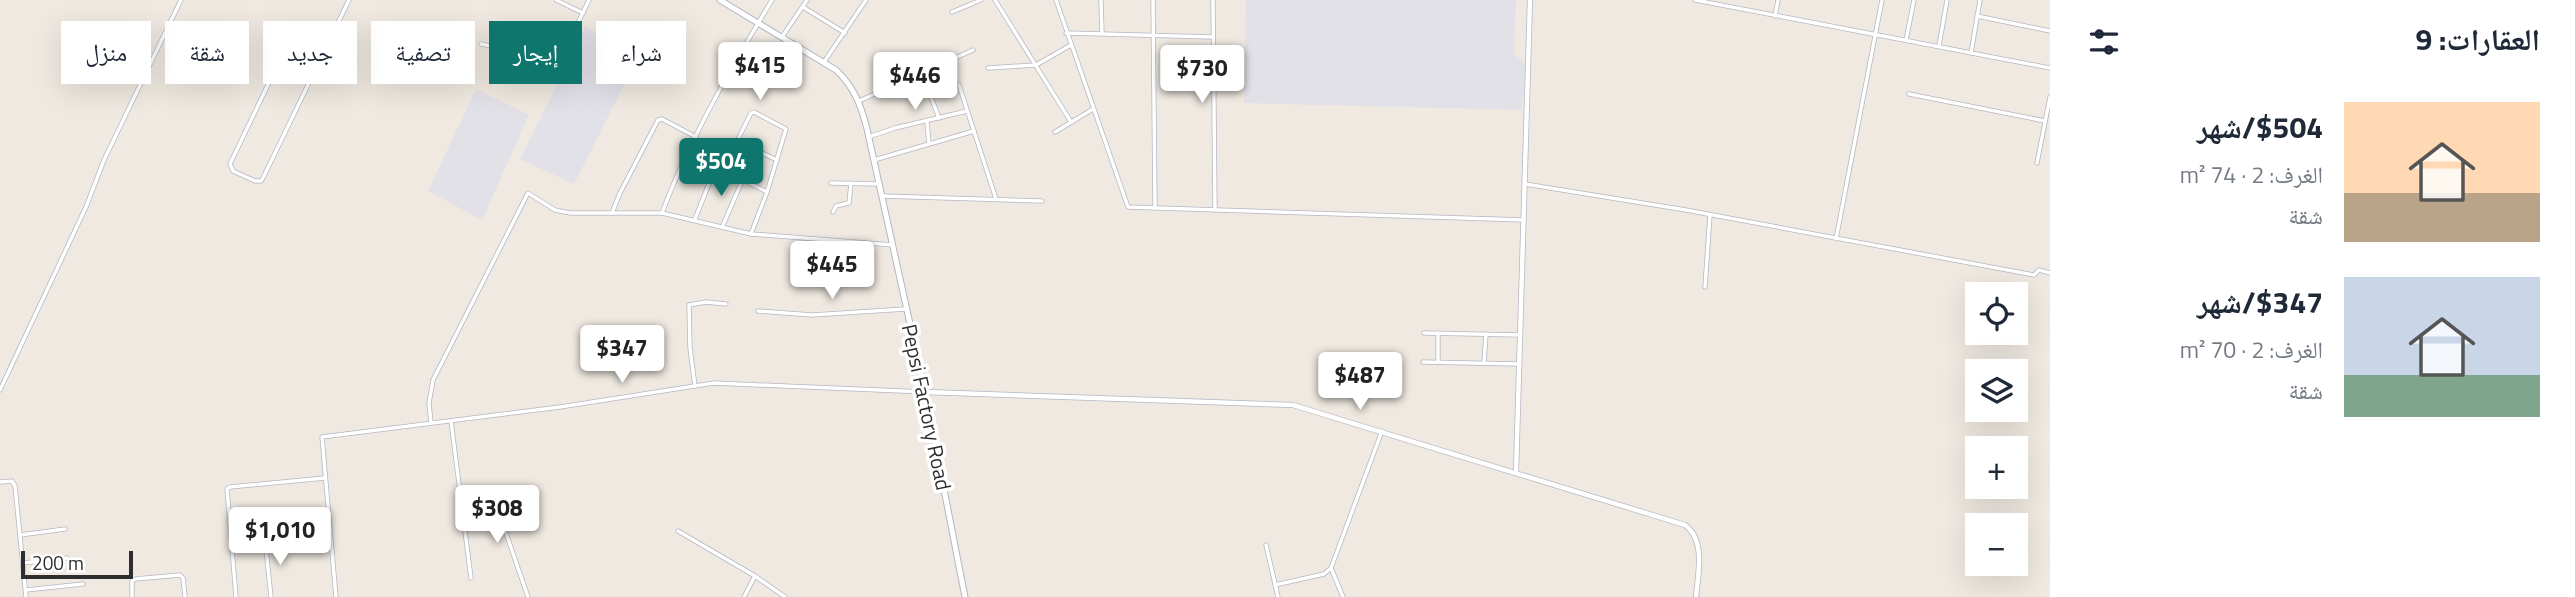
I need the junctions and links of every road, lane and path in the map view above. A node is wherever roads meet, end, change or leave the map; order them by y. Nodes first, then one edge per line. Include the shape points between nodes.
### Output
1 (181, 0) edge
2 (349, 0) edge
3 (556, 0) edge
4 (589, 0) edge
5 (772, 0) edge
6 (807, 0) edge
7 (981, 0) edge
8 (995, 0) edge
9 (1056, 0) edge
10 (1101, 0) edge
11 (1153, 0) edge
12 (1213, 0) edge
13 (1530, 0) edge
14 (1695, 0) edge
15 (1778, 0) edge
16 (1882, 0) edge
17 (1914, 0) edge
18 (1947, 0) edge
19 (1980, 0) edge
20 (723, 1) edge
21 (865, 1) edge
22 (803, 7) junction
23 (952, 12) dead end
24 (583, 13) junction
25 (1775, 16) junction
26 (1977, 16) junction
27 (339, 21) edge
28 (758, 22) junction
29 (2050, 31) edge
30 (845, 33) junction
31 (1066, 33) junction
32 (1102, 33) junction
33 (1875, 35) junction
34 (1154, 36) junction
35 (782, 37) junction
36 (1213, 37) junction
37 (1906, 40) junction
38 (481, 44) dead end
39 (1070, 46) junction
40 (1939, 46) junction
41 (973, 50) dead end
42 (1971, 53) junction
43 (824, 62) junction
44 (1036, 65) junction
45 (988, 68) dead end
46 (2050, 68) edge
47 (269, 84) edge
48 (308, 84) edge
49 (959, 85) dead end
50 (929, 92) dead end
51 (1909, 94) dead end
52 (2050, 97) edge
53 (859, 101) junction
54 (1093, 109) junction
55 (967, 111) junction
56 (939, 118) junction
57 (2045, 121) junction
58 (927, 122) junction
59 (1072, 122) junction
60 (974, 131) junction
61 (1055, 132) dead end
62 (696, 137) junction
63 (869, 137) junction
64 (737, 141) junction
65 (929, 144) junction
66 (688, 152) junction
67 (777, 160) junction
68 (874, 160) junction
69 (2037, 163) dead end
70 (716, 166) junction
71 (723, 169) junction
72 (743, 179) junction
73 (831, 183) dead end
74 (851, 183) junction
75 (879, 184) junction
76 (1525, 184) junction
77 (767, 192) junction
78 (882, 196) junction
79 (996, 199) junction
80 (1042, 201) dead end
81 (1155, 208) junction
82 (1215, 210) junction
83 (833, 212) dead end
84 (612, 213) junction
85 (662, 213) junction
86 (1710, 215) junction
87 (695, 220) junction
88 (1524, 220) junction
89 (723, 226) junction
90 (751, 234) junction
91 (1836, 239) junction
92 (893, 245) junction
93 (2050, 273) edge
94 (1704, 287) dead end
95 (726, 304) dead end
96 (906, 309) junction
97 (758, 311) dead end
98 (1424, 333) dead end
99 (1438, 333) junction
100 (1486, 334) junction
101 (1520, 335) junction
102 (1423, 362) dead end
103 (1438, 362) junction
104 (1484, 363) junction
105 (1519, 364) junction
106 (695, 386) junction
107 (0, 390) edge
108 (925, 392) junction
109 (451, 421) junction
110 (430, 423) junction
111 (1382, 431) junction
112 (1516, 473) junction
113 (325, 478) junction
114 (0, 482) edge
115 (461, 501) junction
116 (328, 512) junction
117 (229, 520) junction
118 (65, 529) dead end
119 (678, 531) dead end
120 (20, 534) junction
121 (265, 539) dead end
122 (1266, 545) dead end
123 (66, 558) dead end
124 (22, 563) junction
125 (1331, 568) junction
126 (755, 576) junction
127 (471, 578) dead end
128 (83, 584) dead end
129 (1275, 585) junction
130 (25, 591) junction
131 (26, 597) edge
132 (132, 597) edge
133 (185, 597) edge
134 (236, 597) edge
135 (271, 597) edge
136 (336, 597) edge
137 (528, 597) edge
138 (744, 597) edge
139 (785, 597) edge
140 (965, 597) edge
141 (1278, 597) edge
142 (1343, 597) edge
143 (1696, 597) edge

1 - 107 street
2 - 27 street
3 - 24 street
4 - 24 street
5 - 28 street
6 - 22 street
7 - 23 street
8 - 44 street
9 - 31 street
10 - 32 street
11 - 34 street
12 - 36 street
13 - 76 street
14 - 25 street
15 - 25 street
16 - 33 street
17 - 37 street
18 - 40 street
19 - 26 street
20 - 28 main road, Pepsi Factory Road
21 - 30 street
22 - 30 street
22 - 35 street
24 - 38 street via 561,60
25 - 33 street
26 - 29 street
26 - 42 street
28 - 35 main road, Pepsi Factory Road
28 - 62 street
30 - 43 street
31 - 32 street
31 - 39 street
32 - 34 street
33 - 37 street
33 - 91 street
34 - 36 street
34 - 81 street
35 - 43 main road, Pepsi Factory Road
36 - 82 street
37 - 40 street
39 - 44 street
39 - 54 street
40 - 42 street
41 - 53 street
42 - 46 street
43 - 53 main road, Pepsi Factory Road via 845,79
44 - 45 street
44 - 59 street
47 - 48 street via 230,164 233,171 258,182
49 - 55 street
50 - 56 street
51 - 57 street
52 - 57 street
53 - 63 main road, Pepsi Factory Road
54 - 59 street
54 - 81 street via 1127,206
55 - 56 street
55 - 60 street
56 - 58 street
57 - 69 street
58 - 63 street
58 - 65 street
59 - 61 street
60 - 65 street
60 - 79 street
62 - 66 street
62 - 84 street via 658,120
63 - 68 main road, Pepsi Factory Road
64 - 67 street
64 - 67 street via 751,113 771,120 786,129
64 - 71 street
65 - 68 street
66 - 70 street
66 - 85 street
67 - 77 street
68 - 75 main road, Pepsi Factory Road
70 - 71 street
70 - 87 street
71 - 72 street
72 - 77 street
72 - 89 street
73 - 74 street
74 - 75 street
74 - 83 street via 849,203 834,207
75 - 78 main road, Pepsi Factory Road
76 - 86 street
76 - 88 street
77 - 90 street
78 - 79 street
78 - 92 main road, Pepsi Factory Road
79 - 80 street
81 - 82 street
82 - 88 street
84 - 85 street
84 - 110 street via 555,210 528,193 433,380
85 - 87 street
86 - 91 street
86 - 94 street
87 - 89 street
88 - 101 street
89 - 90 street
90 - 92 street
91 - 93 street via 2034,275 2039,270
92 - 96 main road, Pepsi Factory Road
95 - 106 street via 691,303 688,307
96 - 97 street via 812,314
96 - 108 main road, Pepsi Factory Road
98 - 99 street
99 - 100 street
99 - 103 street
100 - 101 street
100 - 104 street
101 - 105 street
102 - 103 street
103 - 104 street
104 - 105 street
105 - 112 street
106 - 108 street via 719,383
106 - 109 street
108 - 111 street via 1286,404
108 - 140 main road, Pepsi Factory Road
109 - 110 street
109 - 115 street
110 - 113 street via 322,437
111 - 112 street
111 - 125 street
112 - 143 street via 1689,527 1699,548
113 - 116 street
113 - 117 street via 228,488
114 - 120 street via 15,484
115 - 127 street
115 - 137 street via 494,500
116 - 117 street
116 - 136 street
117 - 134 street
118 - 120 street
119 - 126 street
120 - 124 street
121 - 135 street
122 - 129 street
123 - 124 street
124 - 130 street
125 - 129 street via 1324,574
125 - 142 street
126 - 138 street
126 - 139 street
128 - 130 street
129 - 141 street
130 - 131 street
132 - 133 street via 135,579 180,575

